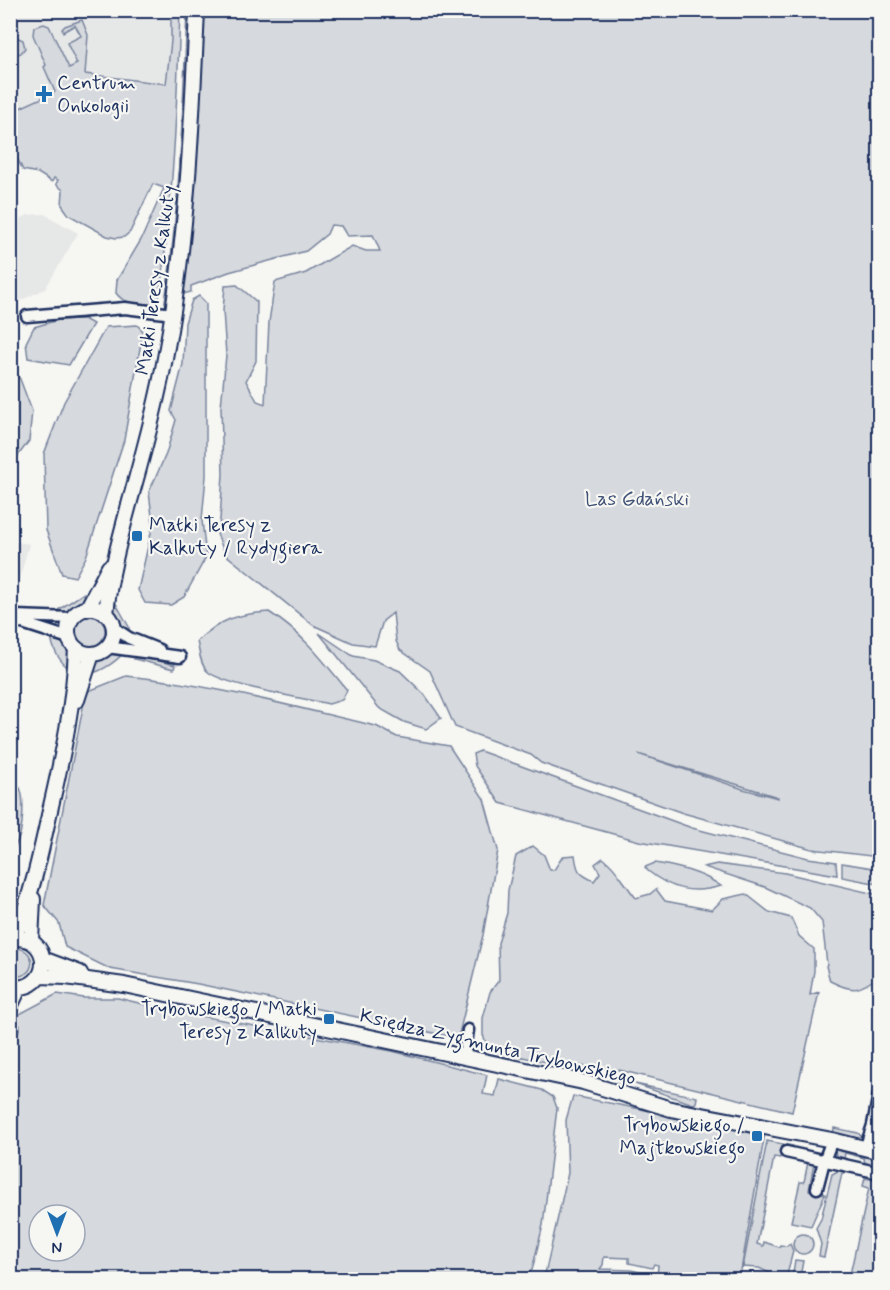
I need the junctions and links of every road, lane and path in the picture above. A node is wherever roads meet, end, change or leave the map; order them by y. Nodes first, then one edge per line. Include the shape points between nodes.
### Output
1 (197, 10) edge
2 (173, 314) junction
3 (27, 316) dead end
4 (118, 549) junction
5 (87, 609) junction
6 (106, 614) junction
7 (10, 617) edge
8 (72, 618) junction
9 (114, 628) junction
10 (72, 643) junction
11 (107, 647) junction
12 (92, 654) junction
13 (69, 724) junction
14 (35, 882) junction
15 (12, 938) edge
16 (31, 941) junction
17 (43, 959) junction
18 (40, 976) junction
19 (107, 981) junction
20 (15, 988) edge
21 (10, 1007) edge
22 (468, 1030) dead end
23 (464, 1057) junction
24 (879, 1089) edge
25 (832, 1140) junction
26 (865, 1149) junction
27 (786, 1152) dead end
28 (879, 1152) edge
29 (824, 1161) junction
30 (879, 1173) edge
31 (817, 1188) dead end

1 - 2 street, Matki Teresy z Kalkuty via 189,178
2 - 3 street via 125,308
2 - 4 street, Matki Teresy z Kalkuty via 156,402
4 - 5 street, Matki Teresy z Kalkuty
4 - 6 street, Matki Teresy z Kalkuty
5 - 6 street
5 - 8 street
6 - 9 street
7 - 8 street
7 - 10 street
8 - 10 street
9 - 11 street
9 - 11 street via 177,656
10 - 12 street
10 - 13 street via 74,679
11 - 12 street
12 - 13 street
13 - 14 street
14 - 15 street
14 - 16 street
15 - 16 street
16 - 17 street via 40,949
17 - 18 street
17 - 19 street, Księdza Zygmunta Trybowskiego
18 - 19 street, Księdza Zygmunta Trybowskiego
18 - 20 street via 34,983
19 - 23 street, Księdza Zygmunta Trybowskiego
20 - 21 street
22 - 23 street
23 - 25 street, Księdza Zygmunta Trybowskiego via 583,1082 671,1109
24 - 26 street
25 - 26 street, Księdza Zygmunta Trybowskiego
25 - 29 street
26 - 28 street, Księdza Zygmunta Trybowskiego
27 - 29 street
29 - 30 street
29 - 31 street

